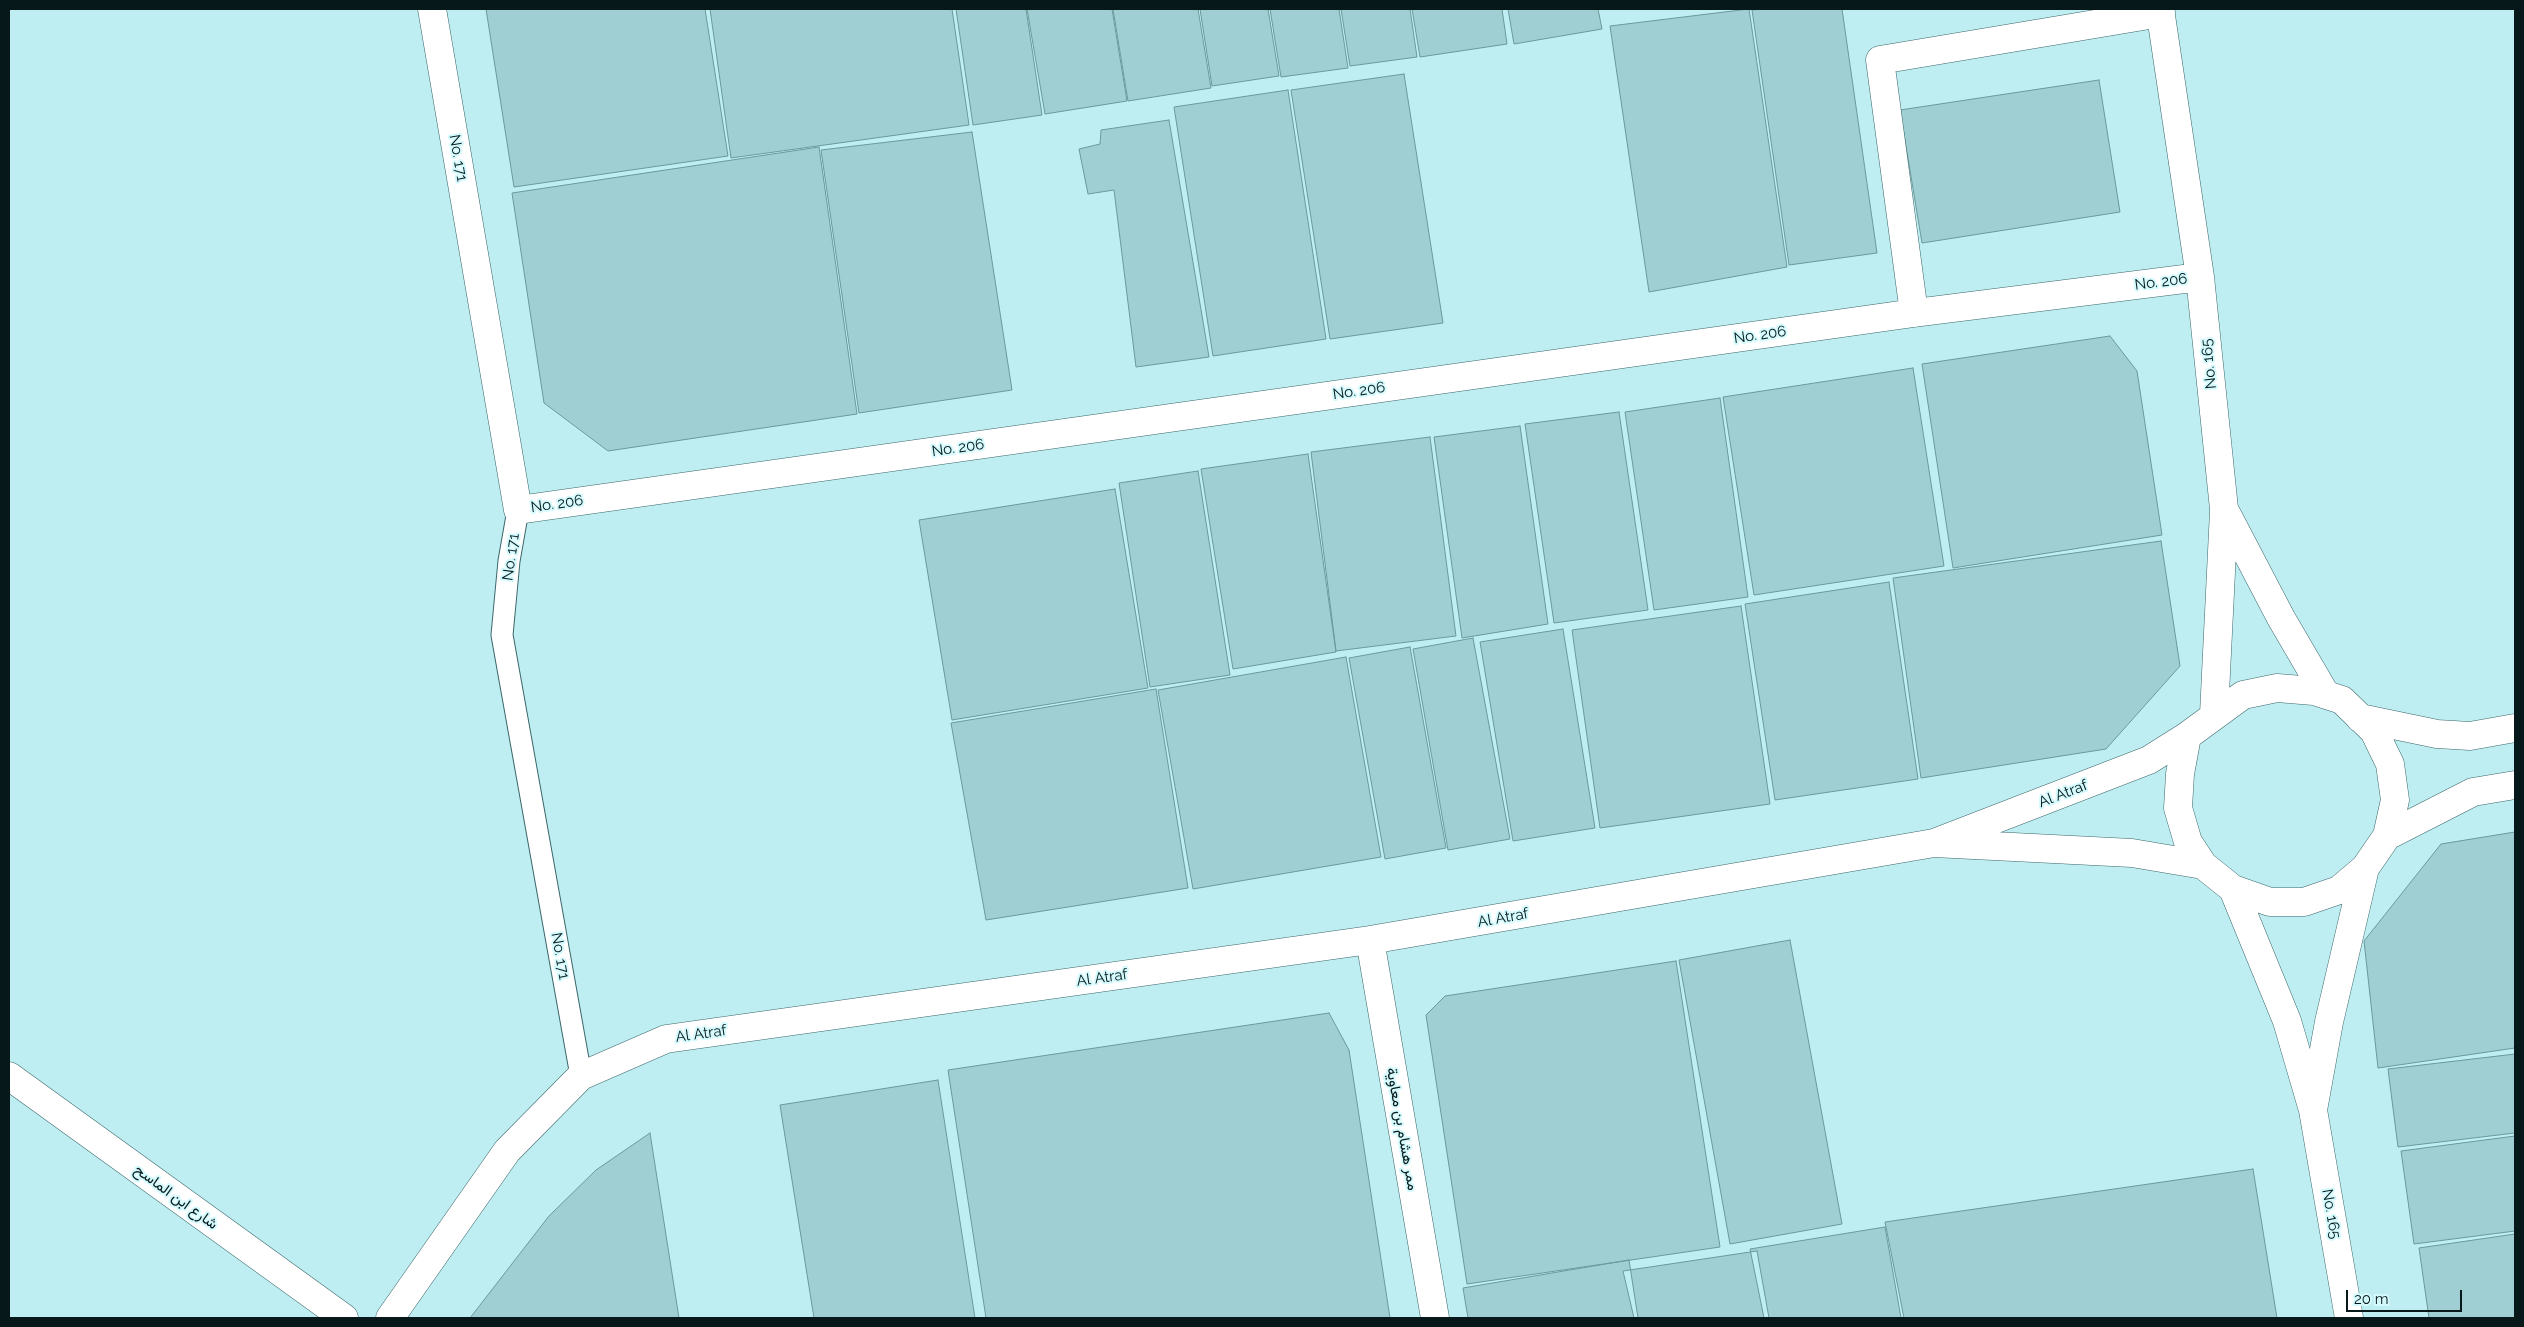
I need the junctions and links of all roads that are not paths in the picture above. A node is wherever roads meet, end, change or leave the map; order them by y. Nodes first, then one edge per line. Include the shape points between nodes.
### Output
1 (432, 9) edge
2 (2160, 11) edge
3 (2200, 277) junction
4 (1914, 313) junction
5 (518, 510) junction
6 (2224, 510) junction
7 (2326, 695) junction
8 (2214, 714) junction
9 (2360, 718) junction
10 (2515, 728) edge
11 (2187, 736) junction
12 (2515, 785) edge
13 (2387, 836) junction
14 (1934, 844) junction
15 (2203, 865) junction
16 (2365, 868) junction
17 (2233, 889) junction
18 (1370, 940) junction
19 (9, 1076) edge
20 (581, 1076) junction
21 (2314, 1110) junction
22 (344, 1318) edge
23 (390, 1318) edge
24 (1435, 1318) edge
25 (2349, 1318) edge

1 - 5 street, No. 171
2 - 3 street, No. 165
2 - 4 street via 1880,60
3 - 4 street, No. 206
3 - 6 street, No. 165
4 - 5 street, No. 206
5 - 20 lane, No. 171 via 502,635
6 - 7 street, No. 165 via 2280,618
6 - 8 street
7 - 8 street, Al Atraf via 2277,688 2243,695
7 - 9 street, Al Atraf via 2342,700
8 - 11 street, Al Atraf
9 - 10 street via 2454,735 2470,736
9 - 13 street, Al Atraf via 2374,731 2390,764 2395,800
11 - 14 street, Al Atraf via 2149,760
11 - 15 street via 2178,808 2188,842
12 - 13 street via 2472,792
13 - 16 street
14 - 15 street, Al Atraf via 2132,853
14 - 18 street, Al Atraf
15 - 17 street
16 - 17 street via 2339,890 2304,902 2270,902
16 - 21 street via 2329,1022
17 - 21 street via 2287,1021
18 - 20 street, Al Atraf via 666,1039
18 - 24 street, ممر هشام بن معاوية
19 - 22 street, شارع ابن الماسح
20 - 23 street, Al Atraf via 507,1151
21 - 25 street, No. 165

